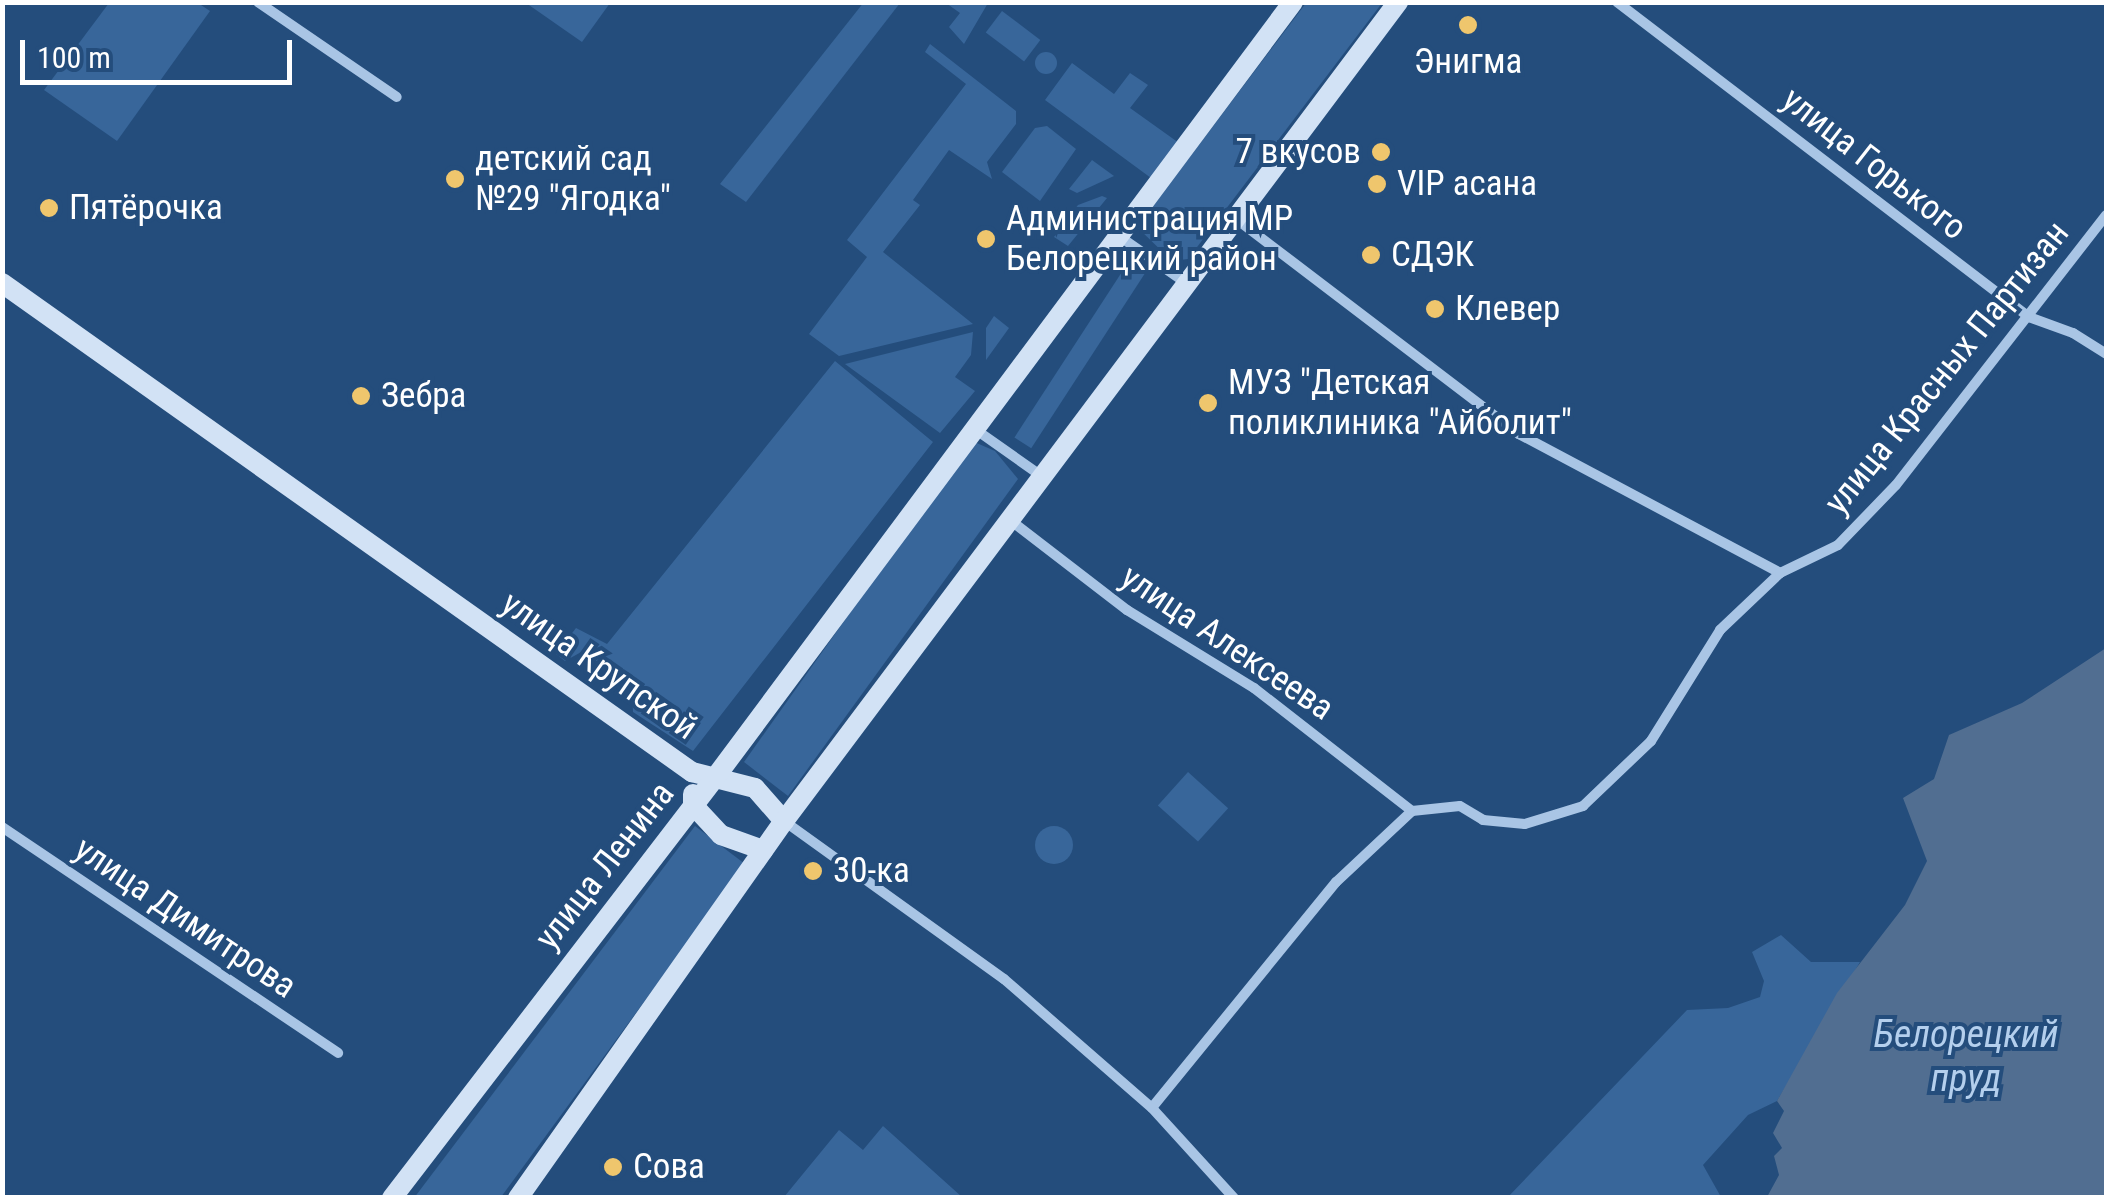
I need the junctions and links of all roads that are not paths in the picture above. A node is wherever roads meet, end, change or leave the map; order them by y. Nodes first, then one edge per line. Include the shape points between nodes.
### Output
1 (258, 2) edge
2 (1293, 2) edge
3 (1398, 2) edge
4 (1617, 2) edge
5 (397, 97) dead end
6 (2106, 216) edge
7 (1235, 217) junction
8 (1118, 236) junction
9 (2, 283) edge
10 (1186, 283) junction
11 (2029, 317) junction
12 (2106, 354) edge
13 (972, 426) junction
14 (1043, 478) junction
15 (1010, 520) junction
16 (1780, 573) junction
17 (692, 772) junction
18 (717, 775) junction
19 (693, 805) junction
20 (1412, 812) junction
21 (784, 821) junction
22 (2, 828) edge
23 (763, 850) junction
24 (338, 1053) dead end
25 (1152, 1108) junction
26 (1232, 1194) edge
27 (392, 1198) edge
28 (518, 1198) edge

1 - 5 street
2 - 8 main road, улица Ленина
3 - 7 main road
4 - 11 street, улица Горького
6 - 11 street, улица Красных Партизан
7 - 10 main road
7 - 16 street via 1519,434
8 - 10 street
8 - 13 main road, улица Ленина
9 - 17 main road, улица Крупской
10 - 14 main road
11 - 12 street, улица Горького via 2073,332
11 - 16 street, улица Красных Партизан via 1896,484 1838,545
13 - 14 street
13 - 18 main road, улица Ленина
14 - 15 main road
15 - 20 street, улица Алексеева via 1127,610 1254,688
15 - 21 main road
16 - 20 street, улица Красных Партизан via 1720,630 1650,741 1582,806 1525,824 1484,820 1460,806
17 - 18 main road, улица Крупской
17 - 19 main road
18 - 19 main road, улица Ленина
18 - 21 main road, улица Крупской via 755,788
19 - 23 main road via 721,835
19 - 27 main road, улица Ленина
20 - 25 street via 1336,882
21 - 23 main road
21 - 25 street, улица Крупской via 976,956
22 - 24 street, улица Димитрова
23 - 28 main road
25 - 26 street, улица Крупской

